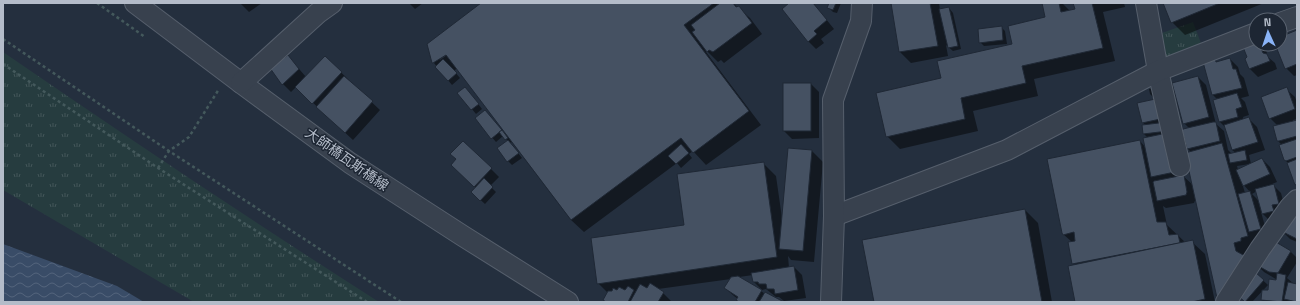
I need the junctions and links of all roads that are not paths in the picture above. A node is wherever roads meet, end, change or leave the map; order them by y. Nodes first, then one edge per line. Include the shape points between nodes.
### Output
1 (135, 3) edge
2 (332, 3) edge
3 (862, 3) edge
4 (1146, 3) edge
5 (1248, 36) edge
6 (1158, 71) junction
7 (241, 83) junction
8 (1180, 166) dead end
9 (1295, 206) edge
10 (834, 216) junction
11 (568, 302) edge
12 (831, 302) edge
13 (1226, 302) edge

1 - 7 street, 大師橋瓦斯橋線
2 - 7 street
3 - 10 street via 861,21 833,100
4 - 6 street
5 - 6 street
6 - 8 street
6 - 10 street via 1007,150
7 - 11 street, 大師橋瓦斯橋線 via 350,163
9 - 13 street via 1260,249
10 - 12 street

